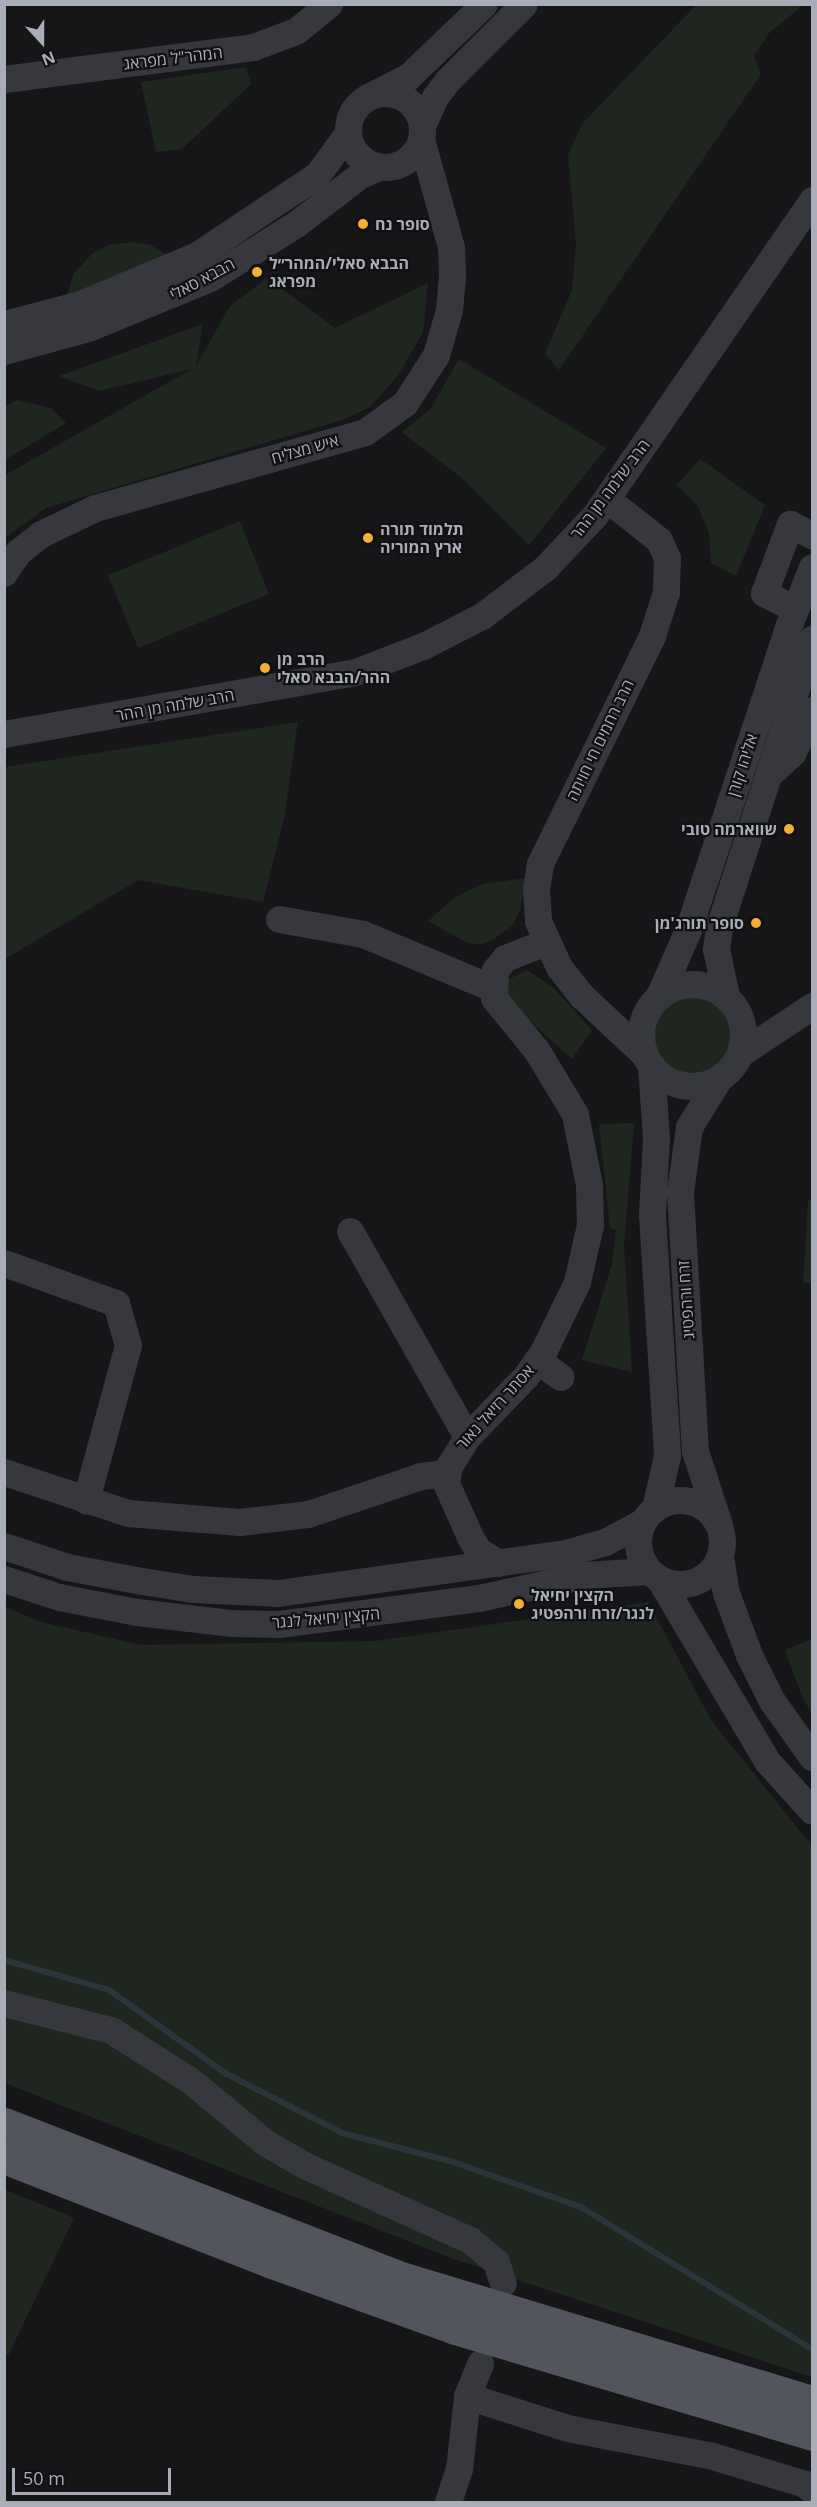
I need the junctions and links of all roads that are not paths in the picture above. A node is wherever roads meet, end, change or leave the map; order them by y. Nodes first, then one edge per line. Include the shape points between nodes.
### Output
1 (329, 4) edge
2 (484, 4) edge
3 (524, 4) edge
4 (4, 79) edge
5 (373, 95) junction
6 (422, 132) junction
7 (348, 133) junction
8 (387, 166) junction
9 (435, 196) junction
10 (813, 200) edge
11 (4, 324) edge
12 (4, 351) edge
13 (607, 499) junction
14 (813, 535) edge
15 (813, 567) edge
16 (4, 573) edge
17 (795, 609) junction
18 (813, 639) edge
19 (813, 710) edge
20 (4, 734) edge
21 (767, 778) junction
22 (279, 919) dead end
23 (546, 942) junction
24 (492, 988) junction
25 (582, 996) junction
26 (656, 1000) junction
27 (730, 1001) junction
28 (813, 1006) edge
29 (741, 1053) junction
30 (647, 1059) junction
31 (718, 1080) junction
32 (350, 1231) dead end
33 (4, 1263) edge
34 (537, 1360) junction
35 (560, 1377) dead end
36 (467, 1437) junction
37 (4, 1472) edge
38 (447, 1473) junction
39 (86, 1500) junction
40 (648, 1515) junction
41 (719, 1526) junction
42 (4, 1546) edge
43 (720, 1556) junction
44 (498, 1563) junction
45 (654, 1576) junction
46 (4, 1579) edge
47 (813, 1757) edge
48 (813, 1812) edge
49 (4, 2003) edge
50 (4, 2124) edge
51 (4, 2157) edge
52 (503, 2283) dead end
53 (480, 2364) dead end
54 (467, 2396) junction
55 (813, 2402) edge
56 (813, 2434) edge
57 (813, 2490) edge
58 (448, 2502) edge

1 - 4 street, המהר"ל מפראג via 296,31 252,47
2 - 5 street via 408,77
3 - 6 street via 448,80 435,98
5 - 6 street via 384,93 405,99 419,115
5 - 7 street via 355,109
6 - 8 street via 412,156
6 - 9 street, איש מצליח
7 - 8 street via 357,155
7 - 11 street, הבבא סאלי via 317,175 197,255 80,304
8 - 9 street
8 - 12 street, הבבא סאלי via 353,180 296,224 200,282 88,328
9 - 16 street, איש מצליח via 451,247 449,310 436,354 405,403 385,421 339,440 94,508 40,534 18,552
10 - 13 street, הרב שלמה מן ההר
13 - 20 street, הרב שלמה מן ההר via 572,540 517,591 454,631 386,662 264,690
13 - 23 street, הרב רחמים חי חויתה via 659,540 669,576 652,636 540,864 536,890 538,921
14 - 17 street via 790,524 764,593
15 - 17 street, אליהו קורן
17 - 26 street, אליהו קורן via 687,930
18 - 21 street, אליהו קורן
19 - 21 street via 793,752
21 - 27 street, אליהו קורן via 719,927 716,949
22 - 24 street via 363,934
23 - 24 street via 505,958 495,970
23 - 25 street, הרב רחמים חי חויתה via 559,967
24 - 34 street, אסתר רזיאל נאור via 494,998 537,1051 575,1114 589,1185 590,1224 577,1282
25 - 26 street via 609,1008 642,1008
25 - 30 street, הרב רחמים חי חויתה
26 - 27 street via 671,988 700,984
26 - 30 street via 644,1019
27 - 28 street via 770,1017
27 - 29 street via 743,1029
28 - 29 street
29 - 31 street
30 - 31 street via 661,1076 681,1085 704,1085
30 - 40 street, זרח ורהפטיג via 656,1138 652,1215 667,1456
31 - 41 street, זרח ורהפטיג via 689,1126 680,1192 695,1451
32 - 36 street
33 - 39 street via 116,1303 128,1345
34 - 35 street
34 - 36 street, אסתר רזיאל נאור
36 - 38 street, אסתר רזיאל נאור via 453,1455
37 - 39 street
38 - 39 street via 421,1476 334,1507 277,1520 200,1522 159,1518
38 - 44 street via 450,1496 477,1550
40 - 41 street via 678,1500 691,1501 712,1515
40 - 44 street, הקצין יחיאל לנגר via 605,1542
40 - 45 street via 637,1548
41 - 43 street
42 - 44 street, הקצין יחיאל לנגר via 105,1575 231,1592 324,1589
43 - 45 street via 702,1578 682,1584
43 - 47 street via 729,1604 749,1655 778,1711
45 - 46 street, הקצין יחיאל לנגר via 584,1575 479,1598 279,1624 230,1623 137,1612 59,1597
45 - 48 street via 767,1761
49 - 52 street via 120,2034 191,2081 266,2143 306,2166 470,2240 496,2262
50 - 55 main road via 401,2278
51 - 56 main road via 445,2325
53 - 54 street
54 - 57 street via 567,2428 710,2455 805,2484
54 - 58 street via 459,2469

